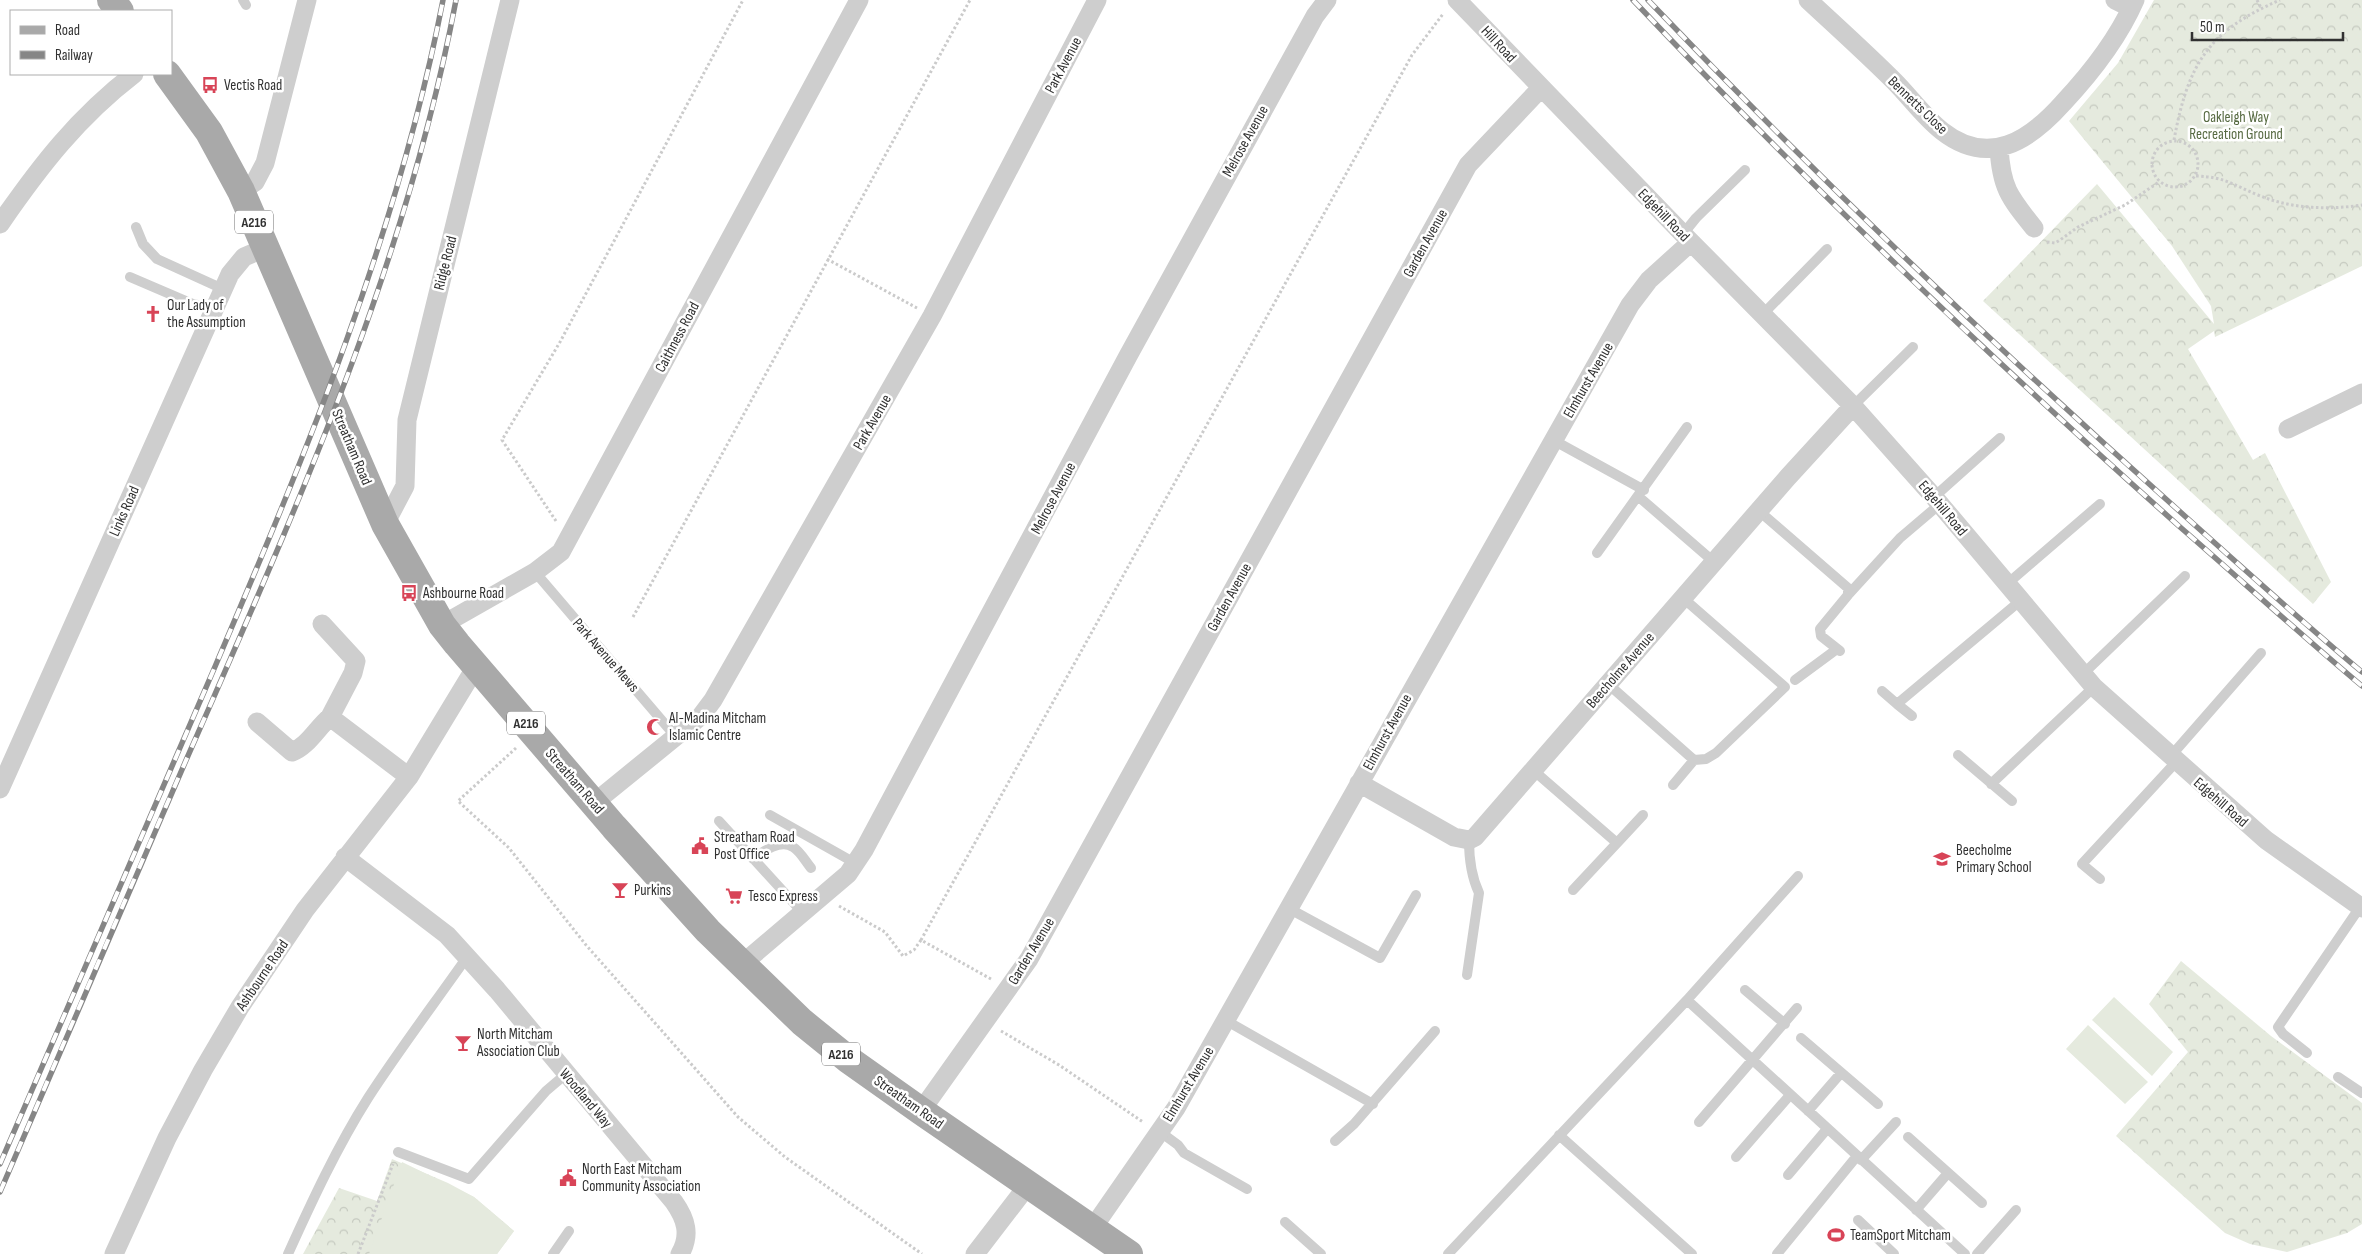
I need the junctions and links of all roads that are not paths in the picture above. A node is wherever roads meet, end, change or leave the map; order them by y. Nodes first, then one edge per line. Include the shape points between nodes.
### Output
1 (111, 0) edge
2 (307, 0) edge
3 (510, 0) edge
4 (859, 0) edge
5 (1097, 0) edge
6 (1328, 0) edge
7 (1808, 0) edge
8 (1453, 3) edge
9 (2127, 3) edge
10 (119, 10) edge
11 (133, 75) edge
12 (168, 75) edge
13 (1541, 88) junction
14 (1999, 147) junction
15 (1745, 170) dead end
16 (240, 191) junction
17 (0, 224) edge
18 (136, 227) dead end
19 (2034, 228) road end
20 (1687, 238) junction
21 (265, 248) junction
22 (1827, 249) dead end
23 (130, 277) dead end
24 (223, 289) junction
25 (215, 309) junction
26 (1764, 314) junction
27 (1913, 347) dead end
28 (2362, 393) edge
29 (1854, 406) junction
30 (1687, 427) dead end
31 (2288, 429) dead end
32 (2000, 438) dead end
33 (1553, 440) junction
34 (1642, 493) junction
35 (1937, 500) junction
36 (2100, 504) dead end
37 (1759, 511) junction
38 (385, 524) junction
39 (1597, 554) dead end
40 (1714, 562) junction
41 (535, 572) junction
42 (2185, 576) dead end
43 (2007, 584) junction
44 (1848, 595) junction
45 (1683, 598) junction
46 (2020, 601) junction
47 (322, 624) dead end
48 (442, 625) junction
49 (2261, 653) dead end
50 (477, 665) junction
51 (1795, 680) dead end
52 (2088, 681) junction
53 (1608, 684) junction
54 (1882, 691) dead end
55 (1897, 704) junction
56 (1912, 716) dead end
57 (330, 717) junction
58 (257, 722) dead end
59 (676, 737) junction
60 (1958, 755) dead end
61 (1694, 760) junction
62 (2173, 760) junction
63 (1533, 770) junction
64 (409, 777) junction
65 (1359, 783) junction
66 (1991, 784) junction
67 (1673, 785) dead end
68 (0, 789) edge
69 (2012, 801) dead end
70 (594, 803) junction
71 (770, 815) dead end
72 (1644, 815) dead end
73 (719, 821) dead end
74 (1468, 840) junction
75 (1617, 843) junction
76 (345, 857) junction
77 (753, 859) junction
78 (856, 863) junction
79 (811, 868) dead end
80 (1798, 876) dead end
81 (2100, 879) dead end
82 (1573, 890) dead end
83 (1416, 895) dead end
84 (2360, 904) edge
85 (1288, 908) junction
86 (802, 912) junction
87 (467, 957) junction
88 (741, 965) junction
89 (1467, 975) dead end
90 (1745, 990) dead end
91 (1687, 1000) junction
92 (1797, 1008) dead end
93 (1225, 1020) junction
94 (1785, 1024) junction
95 (1435, 1031) dead end
96 (1800, 1038) dead end
97 (2308, 1053) dead end
98 (1753, 1061) junction
99 (1840, 1073) junction
100 (566, 1074) junction
101 (2338, 1077) dead end
102 (2362, 1093) edge
103 (1790, 1095) junction
104 (1373, 1104) junction
105 (1878, 1104) dead end
106 (921, 1111) junction
107 (1808, 1111) junction
108 (1699, 1122) dead end
109 (1896, 1122) dead end
110 (1827, 1129) junction
111 (1159, 1131) junction
112 (1559, 1136) junction
113 (1908, 1137) dead end
114 (1335, 1141) dead end
115 (398, 1152) road end
116 (1736, 1157) dead end
117 (1859, 1158) junction
118 (1948, 1173) junction
119 (1788, 1175) dead end
120 (1028, 1185) junction
121 (1247, 1189) dead end
122 (1982, 1203) dead end
123 (1916, 1210) junction
124 (2016, 1210) dead end
125 (1858, 1220) dead end
126 (1285, 1222) dead end
127 (1092, 1229) junction
128 (569, 1231) dead end
129 (1315, 1252) edge
130 (114, 1254) edge
131 (288, 1254) edge
132 (553, 1254) edge
133 (680, 1254) edge
134 (975, 1254) edge
135 (1129, 1254) edge
136 (1448, 1254) edge
137 (1692, 1254) edge
138 (1778, 1254) edge
139 (1894, 1254) edge
140 (1964, 1254) edge
141 (1977, 1254) edge

1 - 10 main road
2 - 16 street via 265,163 256,182
3 - 38 street, Ridge Road via 406,420 405,486
4 - 41 street, Caithness Road via 569,538 561,552
5 - 59 street, Park Avenue via 932,316 713,700 701,716
6 - 78 street, Melrose Avenue via 1315,16 1199,226
7 - 14 street, Bennetts Close via 1942,131 1972,145
8 - 13 street, Hill Road
9 - 14 street, Bennetts Close via 2098,62 2049,119 2014,144
11 - 17 street via 68,133 38,168
12 - 16 main road, Streatham Road / A216 via 209,132
13 - 20 street, Edgehill Road
13 - 106 street, Garden Avenue via 1468,165 1034,950
14 - 19 street via 2000,168 2007,193
15 - 20 lane via 1696,218
16 - 21 main road, Streatham Road / A216
18 - 24 lane via 143,244 158,259
20 - 26 street, Edgehill Road
20 - 33 street, Elmhurst Avenue via 1630,305
21 - 24 street, Links Road via 237,263
21 - 38 main road, Streatham Road / A216
22 - 26 lane
23 - 25 lane via 193,304
24 - 25 street, Links Road
25 - 68 street, Links Road
26 - 29 street, Edgehill Road
27 - 29 lane
28 - 31 street
29 - 35 street, Edgehill Road
29 - 37 street, Beecholme Avenue
30 - 34 lane
32 - 35 lane
33 - 34 lane
33 - 65 street, Elmhurst Avenue
34 - 39 lane
34 - 40 lane
35 - 43 street, Edgehill Road
35 - 44 lane
36 - 43 lane
37 - 40 street, Beecholme Avenue
37 - 44 lane via 1845,585
38 - 48 main road, Streatham Road / A216
40 - 45 street, Beecholme Avenue
41 - 48 street, Caithness Road
41 - 59 lane, Park Avenue Mews
42 - 52 lane
43 - 46 street, Edgehill Road
44 - 51 lane via 1820,629 1821,636 1839,650
45 - 53 street, Beecholme Avenue
45 - 61 lane via 1785,687 1716,753 1706,759
46 - 52 street, Edgehill Road
46 - 55 lane
47 - 57 street via 356,661
48 - 50 main road, Streatham Road / A216
49 - 62 lane
50 - 64 street, Ashbourne Road
50 - 70 main road, Streatham Road / A216
52 - 62 street, Edgehill Road
52 - 66 lane
53 - 61 lane
53 - 63 street, Beecholme Avenue
54 - 55 lane
55 - 56 lane
57 - 58 street via 302,748 292,752
57 - 64 street
59 - 70 street, Park Avenue
60 - 66 lane
61 - 67 lane
62 - 81 lane via 2082,864
62 - 84 street, Edgehill Road via 2266,840
63 - 74 street, Beecholme Avenue via 1481,832
63 - 75 lane
64 - 76 street, Ashbourne Road
65 - 74 street via 1454,837
65 - 85 street, Elmhurst Avenue
66 - 69 lane
70 - 88 main road, Streatham Road / A216
71 - 78 lane
72 - 75 lane
73 - 77 lane
74 - 89 lane via 1479,893
75 - 82 lane
76 - 87 street, Woodland Way via 439,929
76 - 130 street, Ashbourne Road via 268,964 219,1041 167,1138
77 - 79 lane via 773,847 787,845 793,846
77 - 86 lane
78 - 86 street, Melrose Avenue via 848,874
80 - 91 lane
83 - 85 lane via 1380,958
84 - 97 lane via 2278,1026 2283,1034
85 - 93 street, Elmhurst Avenue
86 - 88 street, Melrose Avenue
87 - 100 street, Woodland Way
87 - 131 lane via 368,1098
88 - 106 main road, Streatham Road / A216 via 802,1022
90 - 94 lane
91 - 98 lane
91 - 112 lane
92 - 94 lane
93 - 104 lane
93 - 111 street, Elmhurst Avenue via 1176,1108
94 - 98 lane
95 - 104 lane
96 - 99 lane
98 - 103 lane
98 - 108 lane
99 - 105 lane
99 - 107 lane
100 - 115 lane via 546,1091 469,1179
100 - 133 street, Woodland Way via 682,1214 687,1237
101 - 102 lane
103 - 107 lane
103 - 116 lane
104 - 114 lane
106 - 120 main road, Streatham Road / A216
107 - 110 lane
109 - 117 lane
110 - 117 lane
110 - 119 lane
111 - 121 lane via 1184,1153
111 - 127 street, Elmhurst Avenue
112 - 136 lane
112 - 137 lane
113 - 118 lane
117 - 123 lane
117 - 138 lane
118 - 122 lane
118 - 123 lane
120 - 127 main road, Streatham Road / A216
120 - 134 street
123 - 140 lane
124 - 141 lane
125 - 139 lane
126 - 129 lane
127 - 135 main road, Streatham Road / A216
128 - 132 lane

